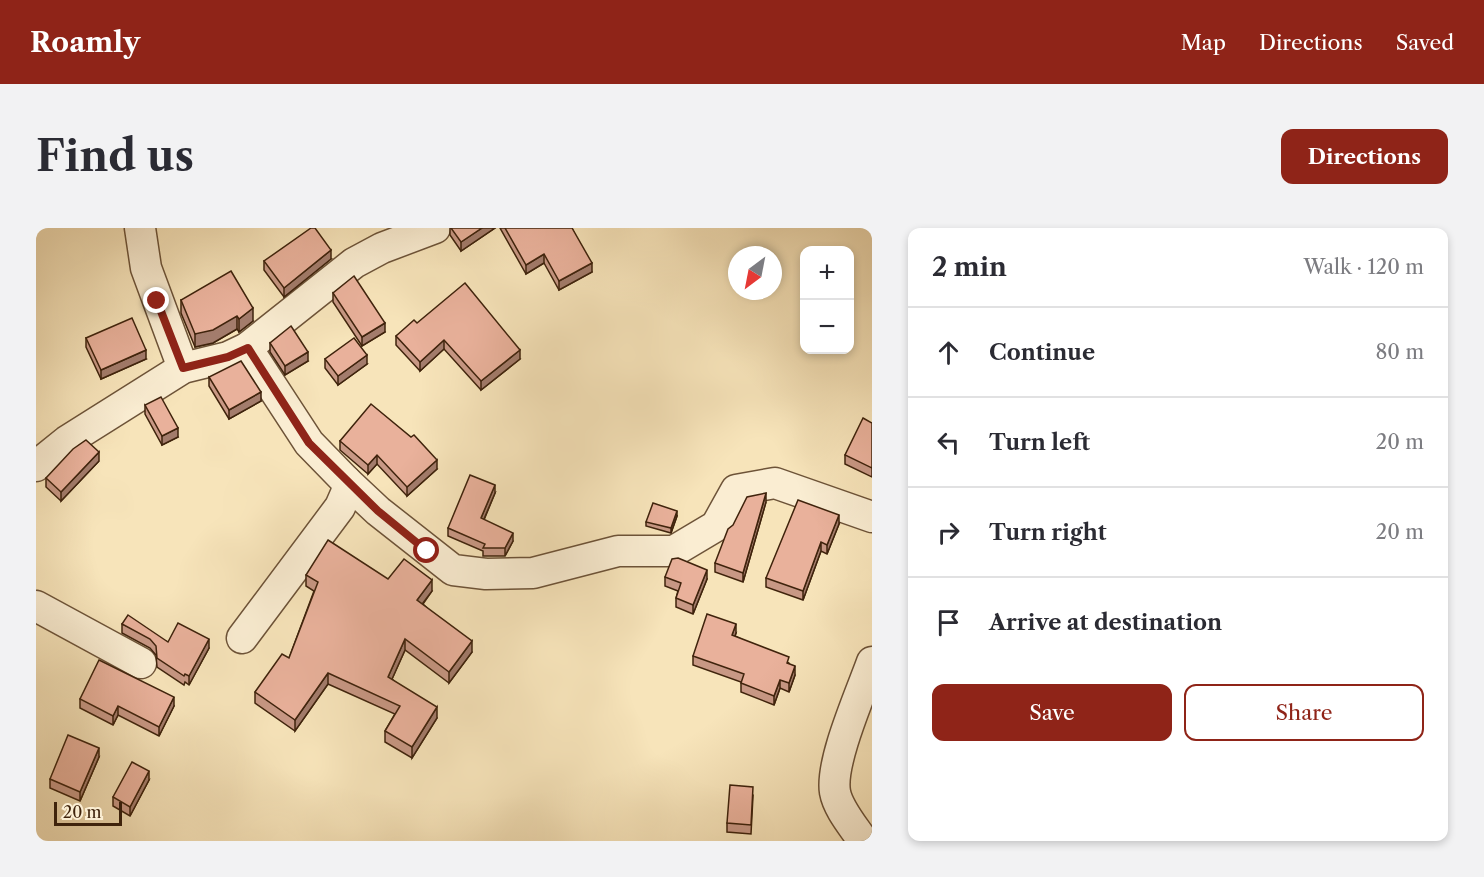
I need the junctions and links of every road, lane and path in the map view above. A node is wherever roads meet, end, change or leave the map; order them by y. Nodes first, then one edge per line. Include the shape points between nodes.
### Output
1 (140, 228) edge
2 (435, 228) edge
3 (248, 348) junction
4 (183, 368) junction
5 (36, 466) edge
6 (346, 481) junction
7 (872, 517) edge
8 (36, 606) edge
9 (242, 638) dead end
10 (872, 662) edge
11 (141, 663) dead end
12 (863, 841) edge

1 - 4 street via 146,268
2 - 3 street via 354,263
3 - 4 street
3 - 6 street via 309,443
4 - 5 street via 67,441
6 - 7 street via 453,570 486,574 533,573 618,551 674,551 716,526 736,490 775,483
6 - 9 street via 347,491 340,507
8 - 11 street
10 - 12 street via 836,765 835,793

